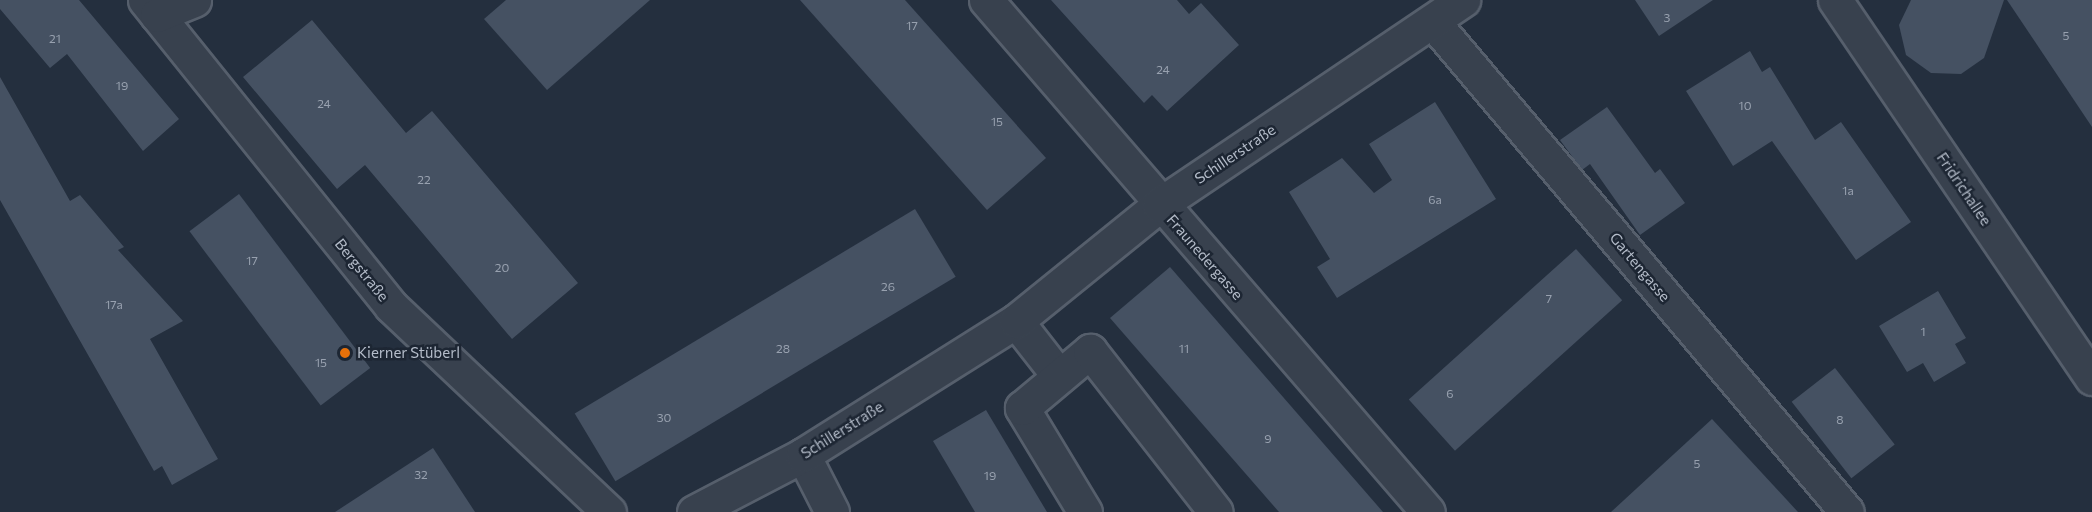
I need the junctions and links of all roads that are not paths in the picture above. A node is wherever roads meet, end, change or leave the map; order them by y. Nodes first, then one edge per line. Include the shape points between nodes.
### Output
1 (194, 0) edge
2 (986, 0) edge
3 (1463, 0) edge
4 (1835, 0) edge
5 (151, 8) edge
6 (1433, 22) junction
7 (1159, 205) junction
8 (1016, 321) junction
9 (1059, 376) junction
10 (2092, 378) edge
11 (803, 455) junction
12 (609, 512) edge
13 (694, 512) edge
14 (832, 512) edge
15 (1085, 512) edge
16 (1216, 512) edge
17 (1428, 512) edge
18 (1847, 512) edge

1 - 5 street
2 - 7 street, Fraunedergasse
3 - 6 street, Schillerstraße
4 - 10 street, Fridrichallee
5 - 12 street, Bergstraße via 391,306
6 - 7 street, Schillerstraße
6 - 18 street, Gartengasse
7 - 8 street, Schillerstraße
7 - 17 street, Fraunedergasse
8 - 9 street
8 - 11 street, Schillerstraße
9 - 15 street via 1022,408
9 - 16 street via 1090,351
11 - 13 street, Schillerstraße
11 - 14 street

